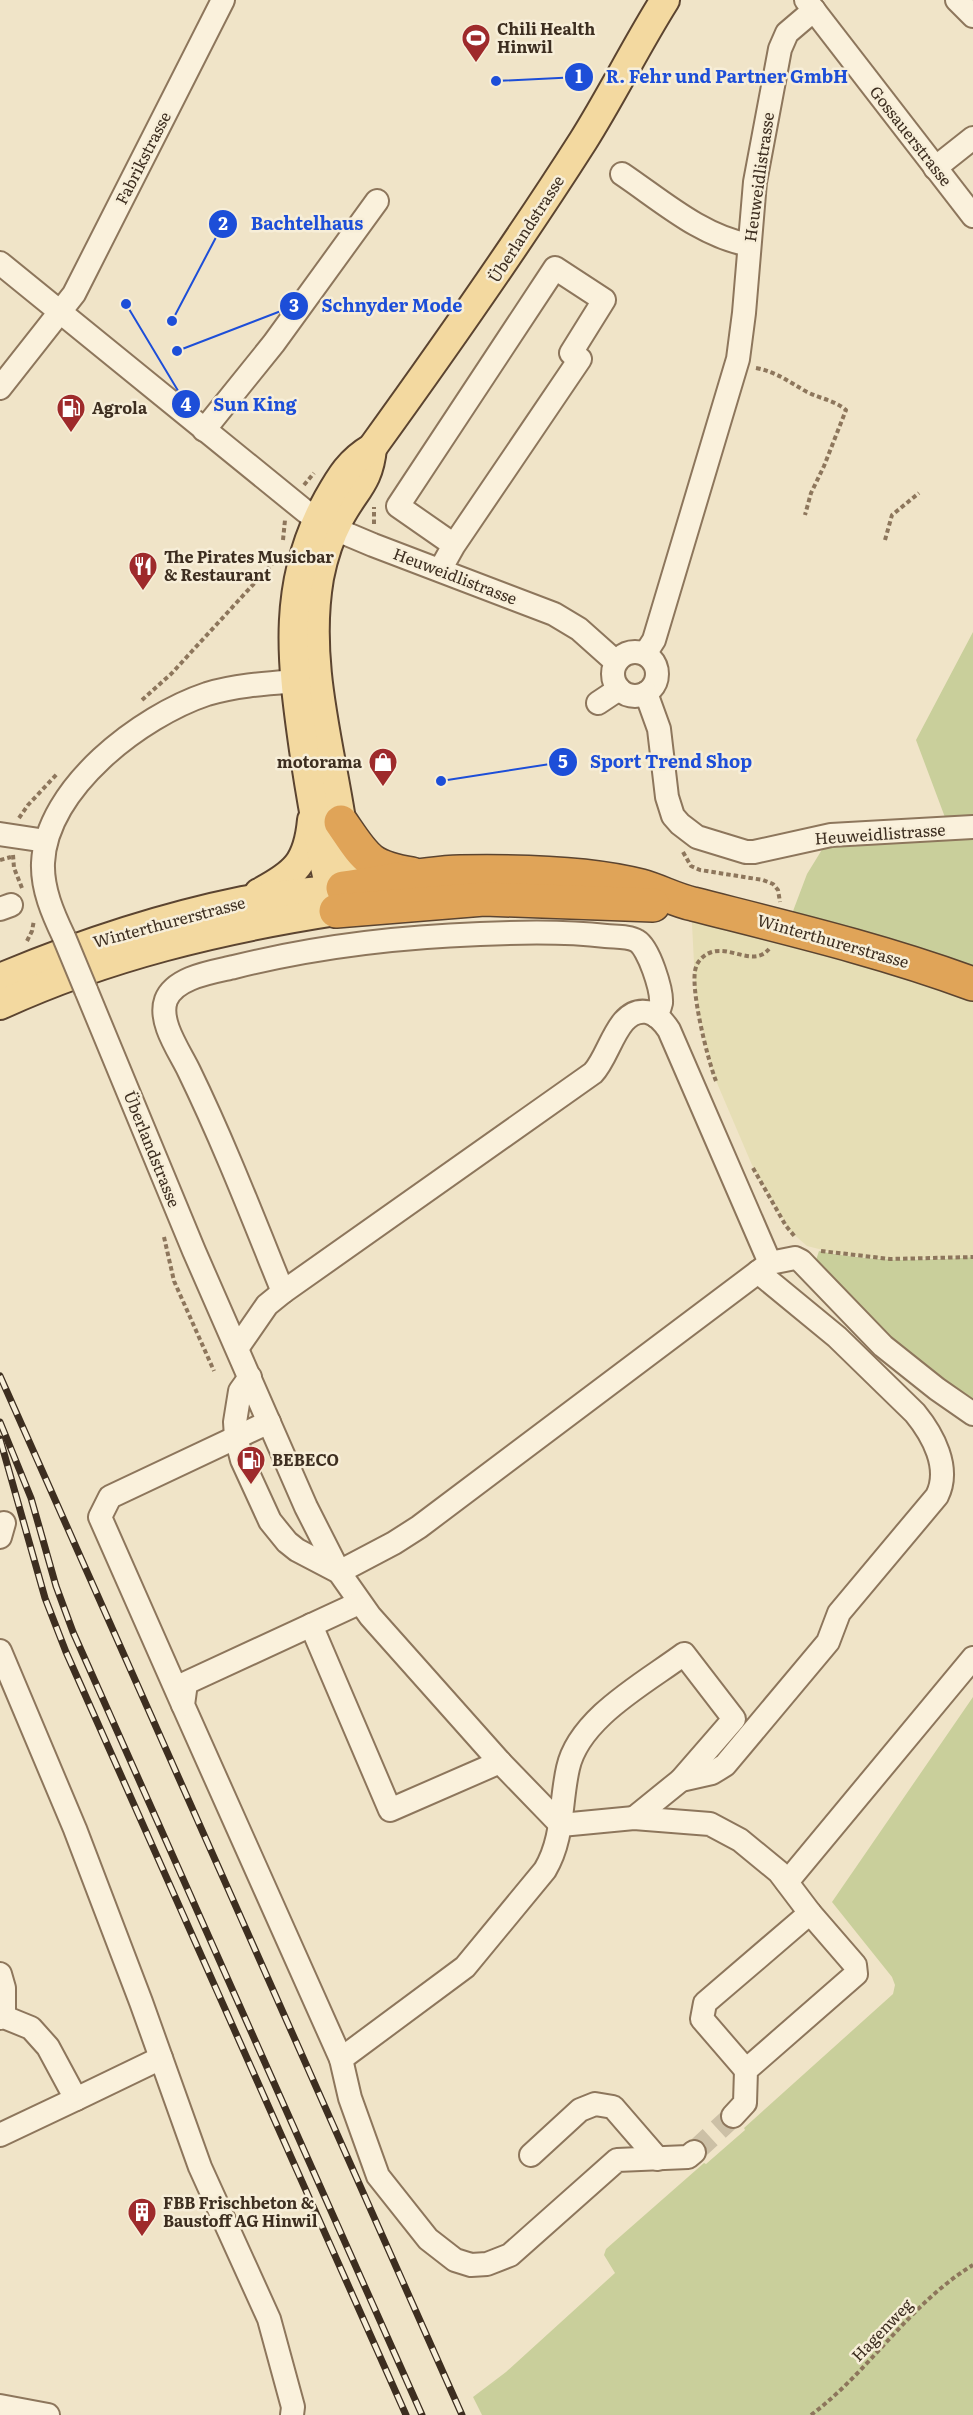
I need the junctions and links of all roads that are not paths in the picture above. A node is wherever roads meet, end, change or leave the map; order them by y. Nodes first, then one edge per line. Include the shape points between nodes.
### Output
1 (223, 0) edge
2 (665, 0) edge
3 (957, 0) edge
4 (810, 5) edge
5 (973, 16) edge
6 (973, 138) edge
7 (935, 168) junction
8 (622, 174) dead end
9 (377, 201) dead end
10 (973, 216) edge
11 (749, 245) junction
12 (0, 263) edge
13 (61, 313) junction
14 (0, 388) edge
15 (204, 430) junction
16 (326, 524) junction
17 (454, 545) junction
18 (440, 570) junction
19 (645, 654) junction
20 (616, 662) junction
21 (306, 680) junction
22 (619, 689) junction
23 (646, 693) junction
24 (598, 703) dead end
25 (327, 817) junction
26 (973, 827) edge
27 (0, 834) edge
28 (46, 841) junction
29 (420, 875) junction
30 (336, 896) junction
31 (246, 900) junction
32 (691, 904) junction
33 (0, 978) edge
34 (973, 984) edge
35 (0, 1005) edge
36 (656, 1016) junction
37 (764, 1268) junction
38 (283, 1292) junction
39 (238, 1347) junction
40 (250, 1377) junction
41 (973, 1414) edge
42 (269, 1422) junction
43 (236, 1437) junction
44 (339, 1572) junction
45 (359, 1603) junction
46 (311, 1625) junction
47 (973, 1658) edge
48 (1, 1659) edge
49 (183, 1705) junction
50 (500, 1762) junction
51 (681, 1780) junction
52 (634, 1818) junction
53 (561, 1825) junction
54 (787, 1882) junction
55 (810, 1913) junction
56 (0, 1974) edge
57 (2, 2018) edge
58 (161, 2058) junction
59 (340, 2059) junction
60 (746, 2070) junction
61 (76, 2099) junction
62 (733, 2116) tunnel mouth
63 (0, 2135) edge
64 (694, 2151) tunnel mouth
65 (531, 2155) dead end
66 (658, 2159) junction
67 (8, 2409) edge
68 (48, 2415) edge
69 (292, 2415) edge

1 - 13 street, Fabrikstrasse
2 - 16 main road, Überlandstrasse via 585,139 465,320 372,448 367,475
3 - 5 street
4 - 7 street, Gossauerstrasse
4 - 11 street, Heuweidlistrasse via 787,33 780,49 759,155
6 - 7 street
7 - 10 street, Gossauerstrasse
8 - 11 street via 707,231
9 - 15 street via 274,343
11 - 19 street, Heuweidlistrasse via 736,366 654,640
12 - 13 street, Heuweidlistrasse
13 - 14 street, Fabrikstrasse
13 - 15 street, Heuweidlistrasse
15 - 16 street, Heuweidlistrasse via 304,511
16 - 18 street, Heuweidlistrasse
16 - 21 main road, Überlandstrasse via 304,554 295,591 292,628
17 - 17 street via 580,359 571,353 604,300 555,268 398,506
17 - 18 street
18 - 20 street, Heuweidlistrasse via 554,614 579,629
19 - 20 street via 632,651
19 - 23 street via 657,673
20 - 22 street via 613,676
21 - 25 main road, Überlandstrasse via 331,771
21 - 28 street via 209,694 147,723 109,753 65,799
22 - 23 street via 632,696
22 - 24 street
23 - 26 street, Heuweidlistrasse via 660,736 669,805 680,824 697,837 746,852 831,835
25 - 29 highway via 374,864
25 - 30 main road, Überlandstrasse via 346,855
25 - 31 main road via 297,869
27 - 28 street
28 - 39 street, Überlandstrasse, bridge via 44,883 51,907
29 - 30 highway
29 - 32 highway via 487,872 573,877 642,887
30 - 31 main road, Winterthurerstrasse
30 - 32 highway via 635,906
30 - 35 main road, Winterthurerstrasse via 164,945 67,977
31 - 33 main road, Winterthurerstrasse via 93,942
32 - 34 highway, Winterthurerstrasse via 830,938
36 - 37 street via 669,1030
36 - 38 street via 641,1012 625,1019 593,1073
36 - 38 street via 661,995 644,947 630,939 594,935 511,933 370,941 254,962 181,984 166,1001 166,1024 213,1120
37 - 41 street via 793,1258 801,1261 883,1346
37 - 44 street via 419,1527
37 - 51 street via 915,1413 937,1450 942,1484 937,1496 839,1613 828,1642 725,1765
38 - 39 street via 267,1305
39 - 40 street, Überlandstrasse
40 - 42 street, Überlandstrasse
40 - 43 street via 240,1391
42 - 43 street
42 - 44 street, Überlandstrasse
43 - 44 street via 264,1511 279,1533 297,1550
43 - 49 street via 110,1497 100,1517
44 - 45 street, Überlandstrasse
45 - 46 street
45 - 50 street, Überlandstrasse
46 - 49 street via 186,1683
46 - 50 street via 390,1810
47 - 54 street
48 - 58 street via 75,1829
49 - 59 street
50 - 53 street, Überlandstrasse
51 - 52 street
51 - 53 street via 734,1719 684,1654 592,1725 579,1741 568,1770
52 - 53 street
52 - 54 street via 720,1827
53 - 59 street via 557,1847 545,1870 465,1967
54 - 55 street
55 - 60 street via 705,2003 702,2019
55 - 60 street via 857,1972
56 - 57 street via 4,1988
57 - 61 street via 31,2028 48,2047
58 - 61 street
58 - 69 street via 200,2167 269,2319
59 - 66 street via 378,2176 429,2239 454,2260 487,2264 510,2254 617,2160
60 - 62 street via 745,2103
61 - 63 street
64 - 66 street via 688,2157
65 - 66 street via 580,2110 595,2104 612,2107
67 - 68 street

